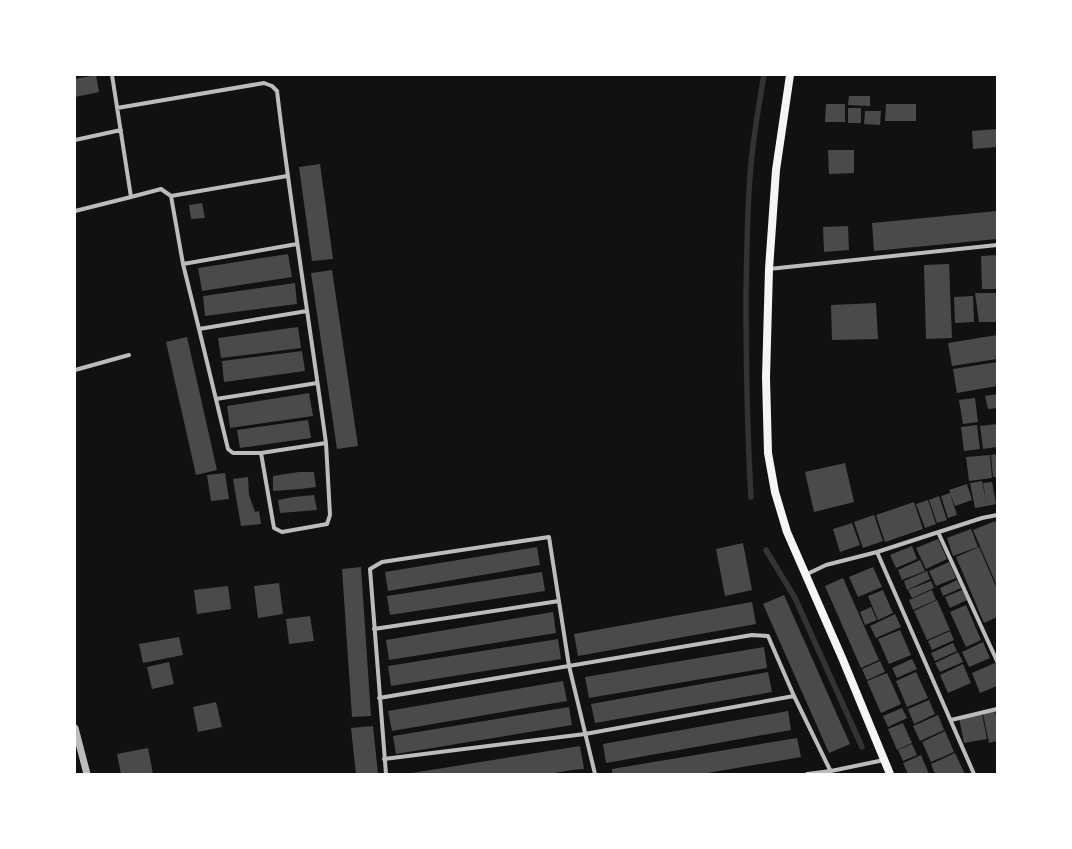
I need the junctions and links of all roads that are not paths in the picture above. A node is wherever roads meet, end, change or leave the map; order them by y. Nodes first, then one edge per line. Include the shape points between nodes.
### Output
1 (112, 75) edge
2 (790, 75) edge
3 (117, 108) junction
4 (121, 130) junction
5 (75, 140) edge
6 (287, 176) junction
7 (131, 196) junction
8 (172, 196) junction
9 (75, 211) edge
10 (297, 244) junction
11 (997, 245) edge
12 (183, 264) junction
13 (769, 269) junction
14 (307, 311) junction
15 (199, 329) junction
16 (129, 355) dead end
17 (75, 370) edge
18 (318, 383) junction
19 (216, 399) junction
20 (326, 443) junction
21 (261, 453) junction
22 (997, 515) edge
23 (938, 532) junction
24 (877, 552) junction
25 (805, 575) junction
26 (559, 601) junction
27 (374, 629) junction
28 (997, 647) edge
29 (991, 648) junction
30 (997, 661) edge
31 (569, 666) junction
32 (794, 696) junction
33 (379, 698) junction
34 (997, 709) edge
35 (950, 720) junction
36 (75, 728) edge
37 (585, 734) junction
38 (384, 759) junction
39 (884, 760) junction
40 (831, 772) edge
41 (87, 774) edge
42 (386, 774) edge
43 (595, 774) edge
44 (807, 774) edge
45 (890, 774) edge
46 (974, 774) edge

1 - 3 street
2 - 13 main road via 776,170
3 - 4 street
3 - 6 street via 268,84 276,91
4 - 5 street
4 - 7 street
6 - 8 street
6 - 10 street
7 - 8 street via 161,189
7 - 9 street
8 - 12 street
10 - 12 street
10 - 14 street
11 - 13 street
12 - 15 street
13 - 25 main road via 766,378 768,453 783,519
14 - 15 street
14 - 18 street
15 - 19 street
16 - 17 street
18 - 19 street
18 - 20 street
19 - 21 street via 228,448 234,453
20 - 21 street
20 - 21 street via 330,515 327,524 282,532 274,528
22 - 23 street
23 - 24 street
23 - 29 street
24 - 25 street via 826,565
24 - 35 street
25 - 39 main road
26 - 27 street
26 - 27 street via 549,537 382,562 370,569
26 - 31 street
27 - 33 street
28 - 29 street
29 - 30 street
31 - 32 street via 752,635 768,636
31 - 33 street
31 - 37 street
32 - 37 street
32 - 40 street
33 - 38 street
34 - 35 street
35 - 46 street
36 - 41 street
37 - 38 street
37 - 43 street
38 - 42 street
39 - 40 street
39 - 45 main road
40 - 44 street

